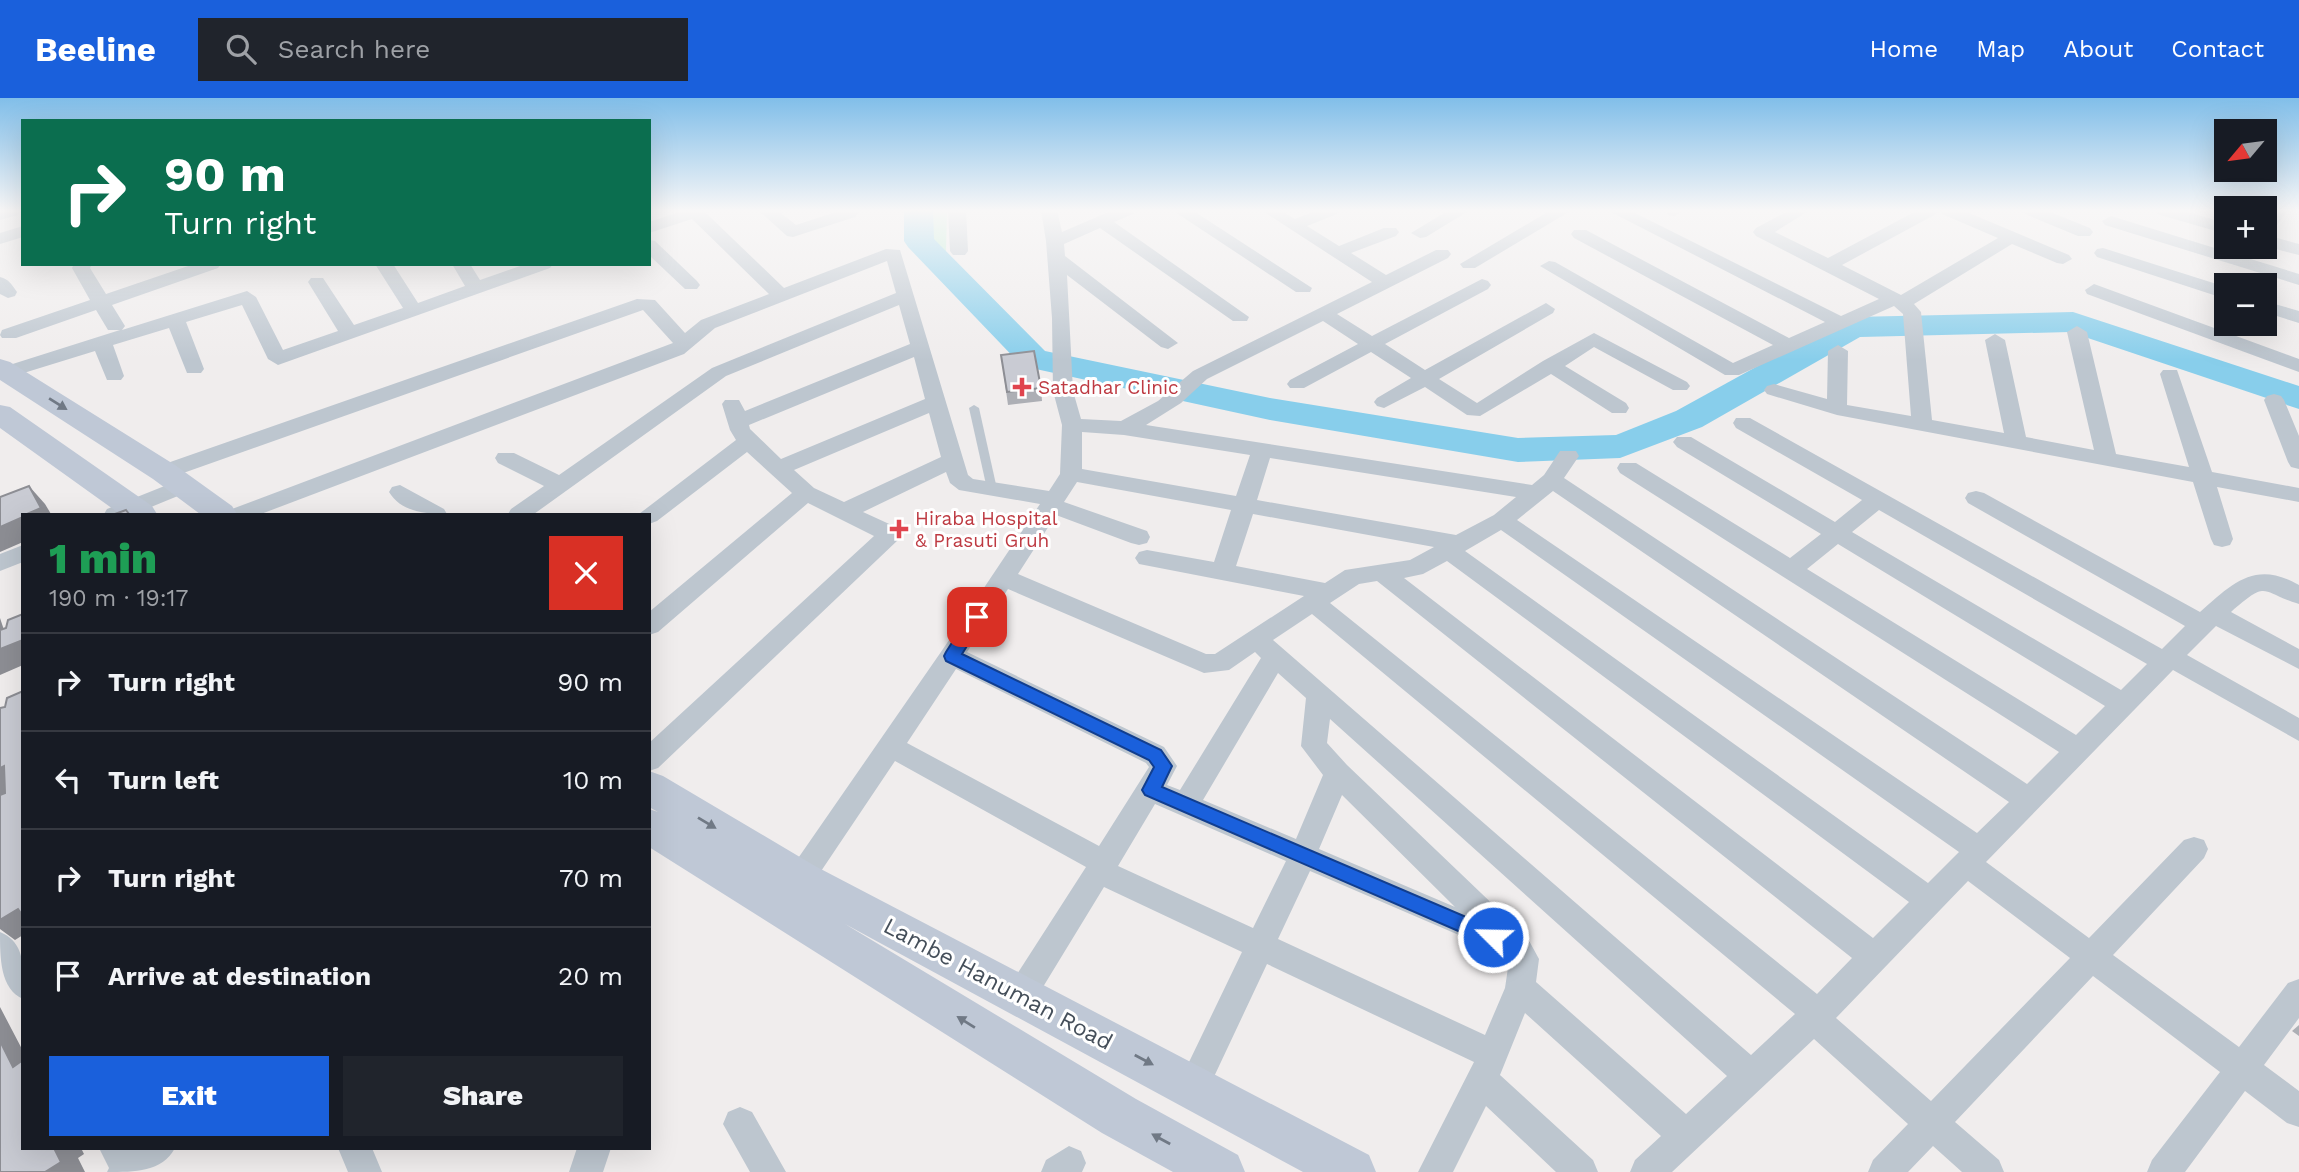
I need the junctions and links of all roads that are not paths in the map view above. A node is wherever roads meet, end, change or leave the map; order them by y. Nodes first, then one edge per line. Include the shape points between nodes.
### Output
1 (665, 260) edge
2 (747, 260) edge
3 (873, 260) edge
4 (896, 260) edge
5 (1056, 260) edge
6 (1068, 260) edge
7 (1158, 260) edge
8 (1259, 260) edge
9 (1351, 260) edge
10 (1430, 260) edge
11 (1476, 260) edge
12 (1629, 260) edge
13 (1717, 260) edge
14 (1816, 260) edge
15 (1838, 260) edge
16 (1970, 260) edge
17 (2125, 260) edge
18 (2236, 260) edge
19 (2250, 260) edge
20 (1469, 264) dead end
21 (2248, 264) junction
22 (82, 266) edge
23 (201, 266) edge
24 (385, 266) edge
25 (462, 266) edge
26 (537, 266) edge
27 (1549, 266) dead end
28 (1827, 266) junction
29 (314, 271) edge
30 (2243, 273) edge
31 (2299, 280) edge
32 (1385, 282) junction
33 (691, 285) dead end
34 (1482, 285) dead end
35 (476, 288) junction
36 (1303, 288) dead end
37 (2214, 289) edge
38 (2094, 290) dead end
39 (780, 294) junction
40 (906, 296) junction
41 (1898, 301) junction
42 (102, 302) junction
43 (221, 304) junction
44 (1546, 309) dead end
45 (414, 310) junction
46 (2277, 310) edge
47 (1323, 313) junction
48 (1240, 317) dead end
49 (2299, 317) edge
50 (175, 319) junction
51 (1839, 321) junction
52 (2214, 322) edge
53 (115, 326) dead end
54 (2208, 331) junction
55 (2077, 332) dead end
56 (9, 334) dead end
57 (350, 334) junction
58 (1995, 340) dead end
59 (102, 343) junction
60 (1168, 343) dead end
61 (1371, 344) junction
62 (685, 345) junction
63 (1787, 345) junction
64 (921, 347) junction
65 (1838, 351) dead end
66 (1550, 365) junction
67 (2299, 366) edge
68 (194, 369) dead end
69 (4, 370) edge
70 (2170, 374) dead end
71 (114, 376) dead end
72 (1425, 379) junction
73 (1297, 384) dead end
74 (1680, 386) dead end
75 (1774, 390) dead end
76 (2274, 400) dead end
77 (936, 402) junction
78 (1384, 402) dead end
79 (974, 408) dead end
80 (1619, 408) dead end
81 (1837, 409) junction
82 (0, 414) edge
83 (1743, 422) dead end
84 (739, 423) junction
85 (1072, 425) junction
86 (1922, 425) junction
87 (1124, 428) junction
88 (1684, 442) dead end
89 (2016, 442) junction
90 (1262, 450) junction
91 (1567, 456) dead end
92 (506, 458) dead end
93 (2106, 459) junction
94 (953, 460) junction
95 (2299, 462) edge
96 (779, 468) junction
97 (1628, 468) dead end
98 (1071, 474) junction
99 (2204, 477) junction
100 (173, 479) junction
101 (560, 485) junction
102 (1544, 486) junction
103 (992, 489) junction
104 (400, 492) dead end
105 (806, 493) junction
106 (2299, 495) edge
107 (1976, 498) dead end
108 (1877, 500) junction
109 (1053, 502) junction
110 (1245, 506) junction
111 (845, 511) junction
112 (129, 512) edge
113 (220, 513) edge
114 (243, 513) edge
115 (434, 513) edge
116 (520, 513) edge
117 (651, 514) edge
118 (1502, 520) junction
119 (1835, 533) junction
120 (2222, 539) dead end
121 (1455, 547) junction
122 (21, 555) edge
123 (0, 563) edge
124 (1791, 570) junction
125 (1223, 571) junction
126 (1381, 572) junction
127 (1002, 577) junction
128 (2299, 595) edge
129 (1320, 597) junction
130 (2208, 619) junction
131 (651, 624) edge
132 (1266, 648) junction
133 (952, 656) junction
134 (2168, 660) junction
135 (2299, 660) edge
136 (1319, 695) junction
137 (2124, 705) junction
138 (2299, 731) edge
139 (890, 746) junction
140 (2076, 749) junction
141 (651, 758) edge
142 (1337, 774) junction
143 (651, 789) edge
144 (1151, 790) junction
145 (2027, 799) junction
146 (1186, 805) junction
147 (651, 828) edge
148 (2194, 849) dead end
149 (1303, 855) junction
150 (1973, 857) junction
151 (1102, 867) junction
152 (790, 893) junction
153 (1930, 901) junction
154 (1260, 947) junction
155 (1516, 947) junction
156 (1874, 957) junction
157 (2091, 957) junction
158 (1520, 988) junction
159 (2299, 993) edge
160 (1021, 995) junction
161 (1816, 1016) junction
162 (1487, 1067) junction
163 (2242, 1069) junction
164 (1751, 1076) junction
165 (1194, 1087) junction
166 (2299, 1111) edge
167 (1932, 1123) junction
168 (740, 1124) dead end
169 (1686, 1136) junction
170 (153, 1150) edge
171 (356, 1150) edge
172 (593, 1150) edge
173 (122, 1163) edge
174 (365, 1172) edge
175 (586, 1172) edge
176 (769, 1172) edge
177 (1221, 1172) edge
178 (1352, 1172) edge
179 (1436, 1172) edge
180 (1581, 1172) edge
181 (1647, 1172) edge
182 (1885, 1172) edge
183 (1987, 1172) edge
184 (2164, 1172) edge

1 - 33 street
2 - 39 street
3 - 39 street
4 - 40 street
5 - 85 street via 1063,391
6 - 60 street
7 - 48 street
8 - 36 street
9 - 32 street
10 - 32 street
11 - 20 street
12 - 63 street
13 - 51 street
14 - 28 street
15 - 28 street
16 - 41 street
17 - 37 street
18 - 21 street
19 - 21 street
21 - 30 street
21 - 31 street
22 - 42 street
23 - 42 street
23 - 43 street
24 - 45 street
25 - 35 street
26 - 35 street
27 - 63 street via 1729,370 1738,370
28 - 41 street
29 - 57 street
32 - 47 street
34 - 61 street
35 - 45 street
38 - 54 street
39 - 62 street via 708,324
40 - 64 street
40 - 101 street via 719,372
41 - 51 street
41 - 86 street via 1914,316
42 - 53 street
42 - 56 street
43 - 50 street
43 - 57 street via 247,297 278,359
44 - 72 street
45 - 57 street
46 - 49 street
47 - 61 street
47 - 87 street via 1200,374 1180,396
50 - 59 street
50 - 68 street
51 - 63 street
52 - 54 street
54 - 67 street
55 - 93 street
58 - 89 street
59 - 69 street
59 - 71 street
61 - 72 street
61 - 73 street
62 - 100 street via 642,303
62 - 114 street
64 - 77 street
64 - 84 street
65 - 81 street
66 - 72 street via 1477,411
66 - 74 street via 1596,339
66 - 80 street
69 -> 100 street
70 - 99 street
72 - 78 street
75 - 81 street
76 - 95 street
77 - 94 street
77 - 96 street
79 - 103 lane
81 - 86 street
82 - 112 street
83 - 108 street
84 - 96 street
84 - 117 street
85 - 87 street
85 - 98 street
86 - 89 street
87 - 90 street
88 - 119 street
89 - 93 street
90 - 102 street
90 - 110 street
91 - 102 street
92 - 101 street
93 - 99 street
94 - 103 street via 960,481
94 - 111 street
96 - 105 street
97 - 124 street
98 - 109 street
98 - 110 street
99 - 106 street
99 - 120 street
100 - 112 street
100 - 113 street
101 - 116 street
102 - 118 street
102 - 145 street
103 - 109 street
104 - 115 street
105 - 111 street
105 - 131 street
107 - 130 street
108 - 119 street
108 - 134 street
109 - 125 street via 1143,548
109 - 127 street
110 - 121 street
110 - 125 street
111 - 141 street via 890,536
118 - 121 street
118 - 150 street
119 - 124 street
119 - 137 street
121 - 126 street via 1415,568
121 - 153 street
122 - 123 street
124 - 140 street
125 - 129 street
126 - 129 street via 1353,576
126 - 156 street
127 - 132 street via 1204,664
127 - 133 street
128 - 130 street via 2265,580 2241,591
129 - 132 street
129 - 161 street
130 - 134 street
130 - 135 street
132 - 136 street
132 - 146 street
133 - 139 street
133 - 144 street via 1155,755 1164,766
134 - 137 street
134 - 138 street
136 - 142 street via 1314,746
136 - 164 street
137 - 140 street
139 - 151 street
139 - 152 street
140 - 145 street
142 - 149 street
142 - 155 street
143 -> 152 street, Lambe Hanuman Road
144 - 146 street
144 - 151 street
145 - 150 street
146 - 149 street
147 - 152 street
148 - 157 street
149 - 154 street
149 - 155 street
150 - 153 street
150 - 157 street
151 - 154 street
151 - 160 street
152 - 160 street, Lambe Hanuman Road
177 -> 152 street via 1119,1116
153 - 156 street
154 - 162 street
154 - 165 street
155 - 158 street via 1524,959
156 - 161 street
157 - 163 street
157 - 167 street
158 - 162 street
158 - 169 street
159 - 163 street
160 -> 165 street, Lambe Hanuman Road
161 - 164 street
161 - 167 street
162 - 179 street
162 - 180 street
163 - 166 street
163 - 184 street
164 - 169 street
165 - 178 street, Lambe Hanuman Road
167 - 182 street
167 - 183 street
168 - 176 street
169 - 181 street
170 - 173 street
171 - 174 street
172 - 175 street

